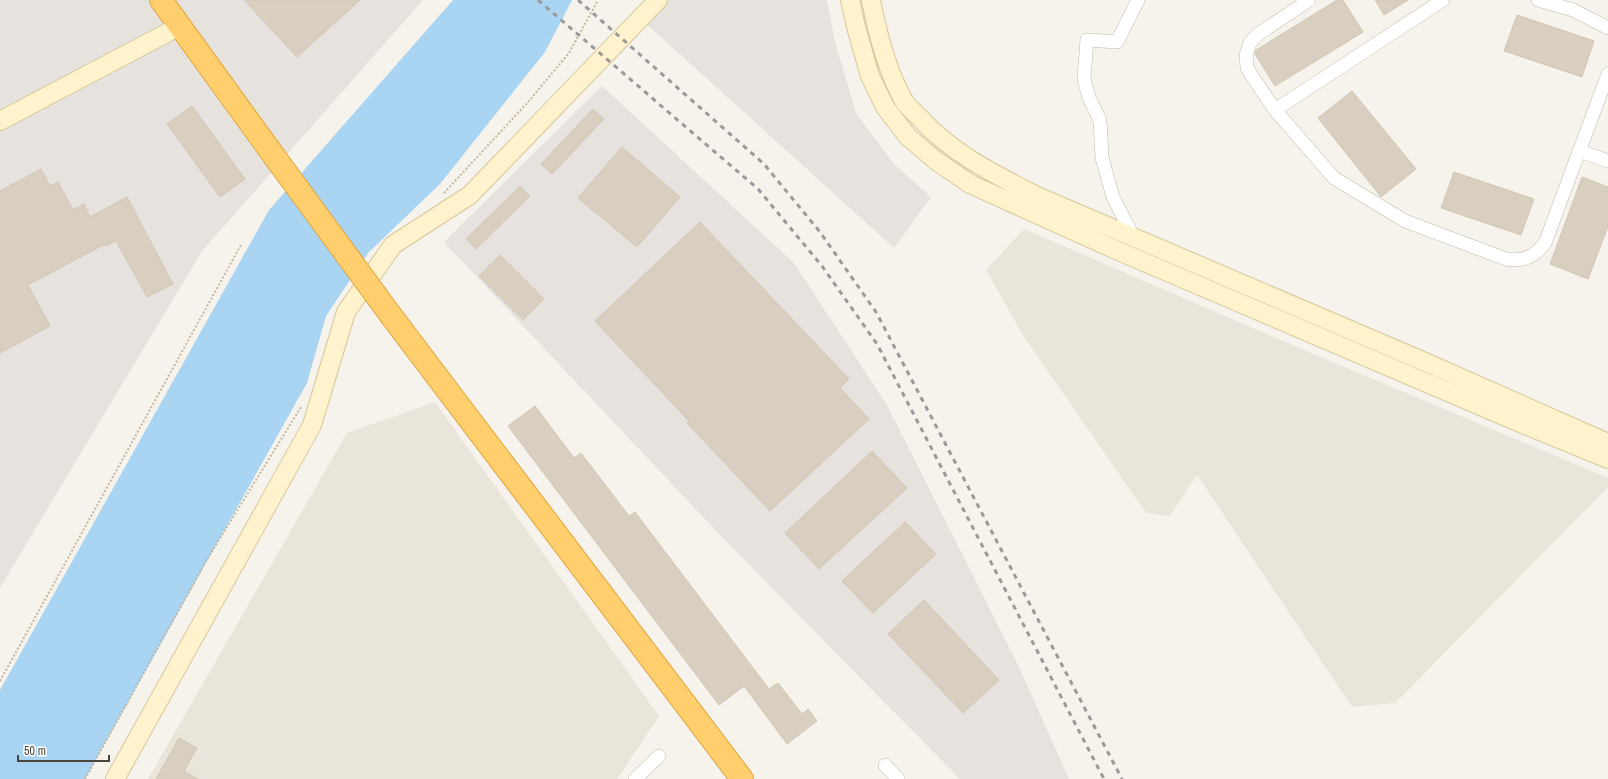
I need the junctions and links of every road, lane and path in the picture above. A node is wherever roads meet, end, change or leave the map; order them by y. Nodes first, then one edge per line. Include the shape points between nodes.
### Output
1 (161, 0) edge
2 (172, 0) edge
3 (598, 0) edge
4 (658, 0) edge
5 (850, 0) edge
6 (871, 0) edge
7 (1138, 0) edge
8 (1310, 0) edge
9 (1443, 0) edge
10 (1538, 0) edge
11 (1575, 5) edge
12 (180, 26) junction
13 (1608, 28) edge
14 (1608, 74) edge
15 (1275, 110) junction
16 (0, 121) edge
17 (1579, 151) junction
18 (274, 156) junction
19 (1608, 161) edge
20 (443, 193) dead end
21 (1134, 238) junction
22 (242, 244) dead end
23 (301, 407) dead end
24 (1608, 443) edge
25 (1608, 459) edge
26 (0, 681) edge
27 (659, 756) dead end
28 (885, 765) dead end
29 (85, 779) edge
30 (115, 779) edge
31 (635, 779) edge
32 (742, 779) edge
33 (898, 779) edge

1 - 12 highway
2 - 18 highway
3 - 20 path via 569,53 528,102
4 - 30 main road via 470,195 393,245 346,312 312,426
5 - 25 main road via 870,76 885,107 908,137 935,160 970,184 1116,250
6 - 21 main road via 878,32 892,74 905,102 932,132 983,168 1037,196
7 - 21 street via 1117,42 1087,40 1084,78 1089,98 1100,120 1102,158 1113,197
8 - 15 street via 1257,35 1248,48 1246,61 1250,73
9 - 15 street
10 - 11 street
11 - 13 street
12 - 16 main road
12 - 18 highway
14 - 17 street
15 - 17 street via 1334,178 1405,221 1513,260 1521,260 1535,254 1545,243
17 - 19 street
18 - 32 highway, bridge via 392,317
21 - 24 main road
22 - 26 path
23 - 29 path via 206,561
27 - 31 street
28 - 33 street

